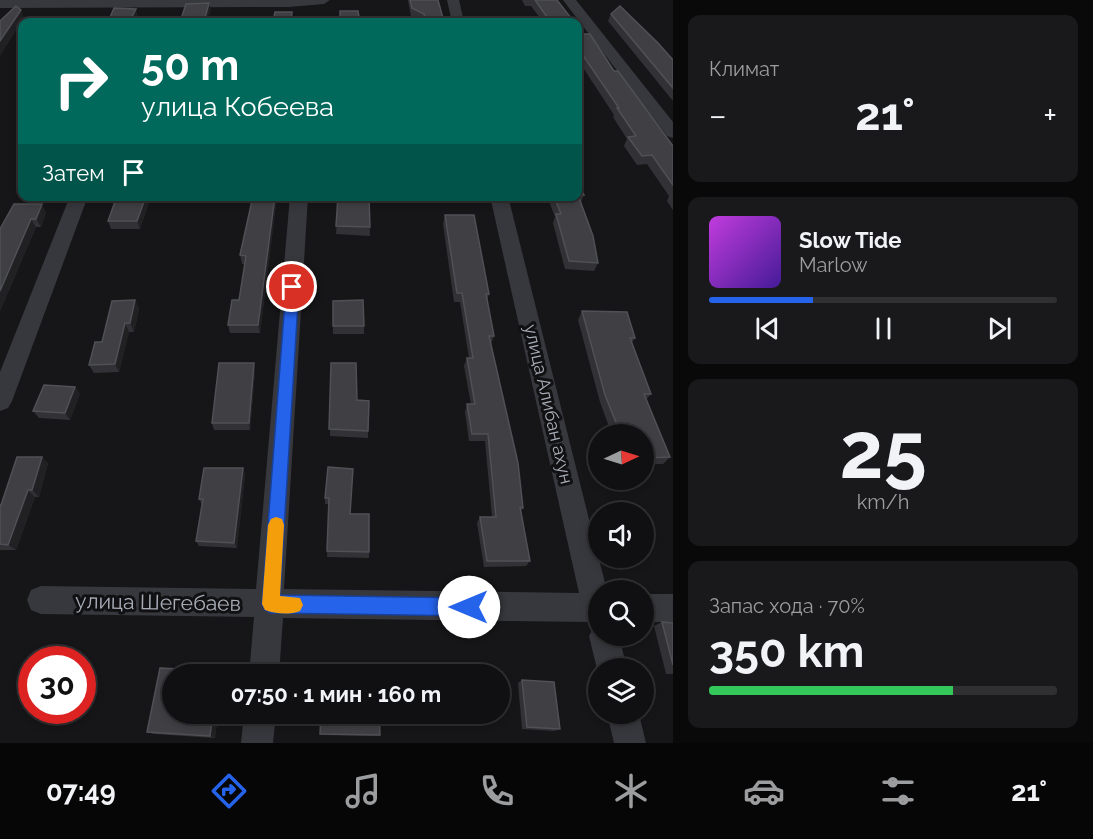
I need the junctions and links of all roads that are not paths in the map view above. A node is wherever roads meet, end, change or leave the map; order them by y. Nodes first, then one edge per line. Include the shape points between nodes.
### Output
1 (453, 0) edge
2 (568, 0) edge
3 (0, 4) edge
4 (316, 4) edge
5 (457, 18) edge
6 (673, 133) edge
7 (77, 201) edge
8 (299, 201) edge
9 (501, 201) edge
10 (0, 401) edge
11 (591, 580) edge
12 (41, 600) dead end
13 (271, 604) junction
14 (654, 608) edge
15 (673, 608) edge
16 (588, 616) edge
17 (265, 664) edge
18 (259, 724) edge
19 (625, 724) edge
20 (257, 743) edge
21 (630, 743) edge

1 - 5 street
2 - 6 street
3 - 4 street via 160,8
7 - 10 street
8 - 13 street
9 - 11 street, улица Алибан ахун
12 - 13 street, улица Шегебаев
13 - 16 street, улица Шегебаев
13 - 17 street
14 - 15 street
18 - 20 street
19 - 21 street

